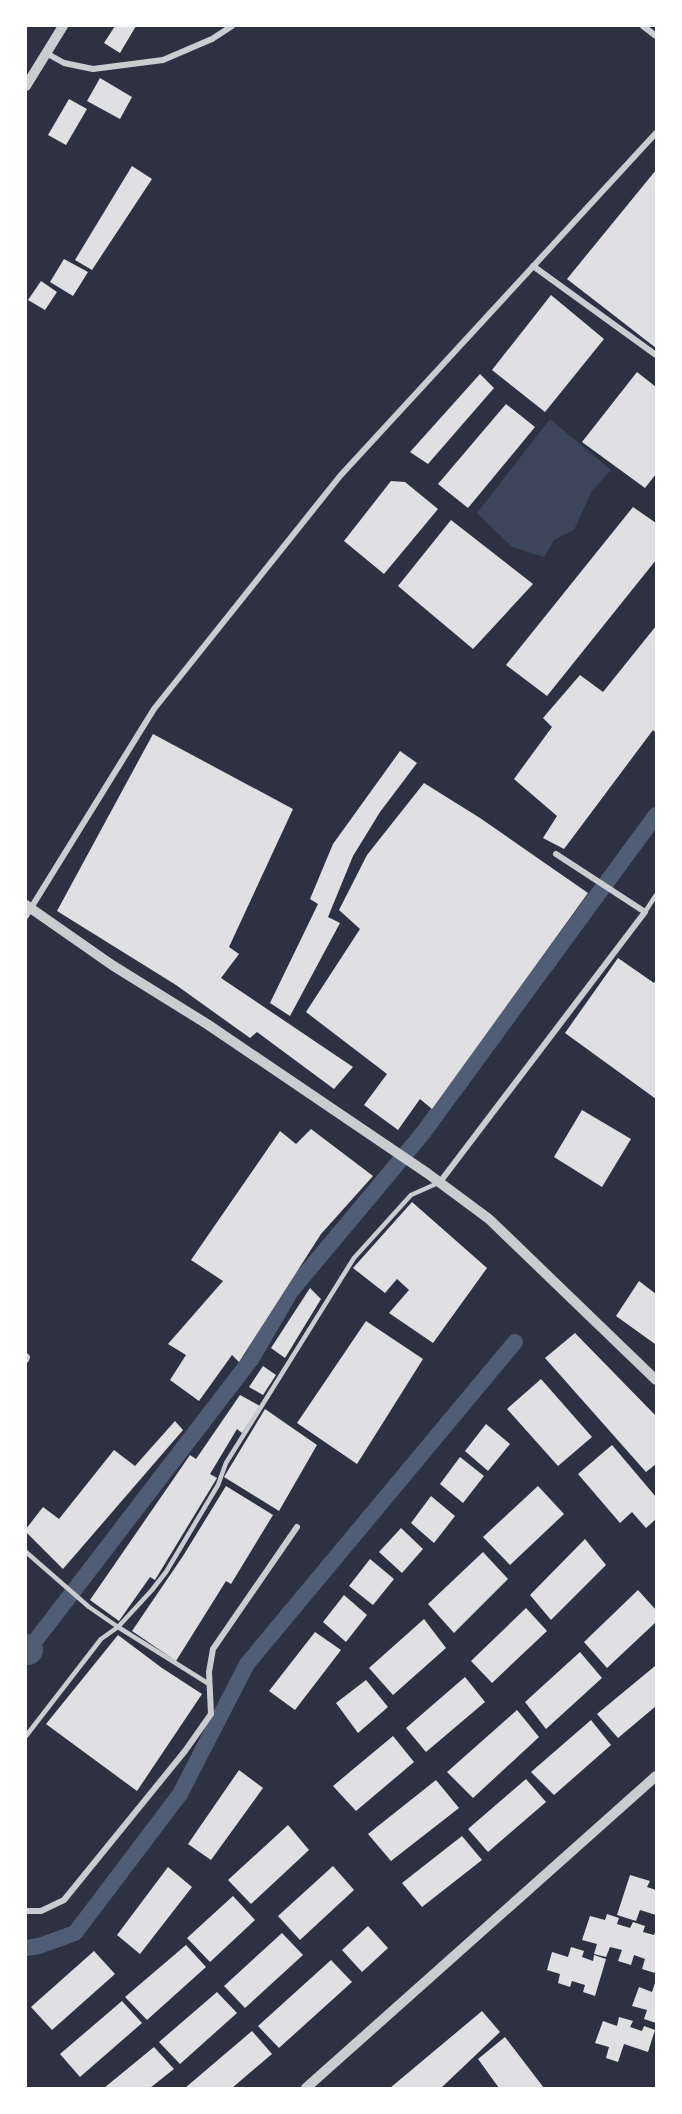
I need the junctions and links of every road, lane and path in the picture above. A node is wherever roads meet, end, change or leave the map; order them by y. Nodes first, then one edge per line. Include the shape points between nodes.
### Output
1 (63, 26) edge
2 (231, 26) edge
3 (643, 26) edge
4 (657, 36) edge
5 (46, 53) junction
6 (26, 86) edge
7 (657, 132) edge
8 (533, 267) junction
9 (657, 355) edge
10 (556, 854) dead end
11 (657, 894) edge
12 (27, 910) edge
13 (645, 912) junction
14 (440, 1182) junction
15 (657, 1380) edge
16 (297, 1527) dead end
17 (26, 1552) edge
18 (118, 1627) junction
19 (209, 1684) junction
20 (26, 1736) edge
21 (657, 1776) edge
22 (26, 1911) edge
23 (306, 2088) edge

1 - 5 street
2 - 5 street via 164,60 93,69 64,63
3 - 4 street
5 - 6 street
7 - 8 street
8 - 9 street
8 - 12 street via 340,476 154,709
10 - 13 street
11 - 13 lane
12 - 14 street via 207,1024
13 - 14 street
14 - 15 street via 489,1219
14 - 18 lane via 411,1195 354,1258 226,1463 218,1485 166,1572
16 - 19 street via 213,1649
17 - 18 lane
18 - 19 lane
18 - 20 lane via 101,1639
19 - 22 street via 211,1714 185,1752 64,1900 41,1911
21 - 23 street

